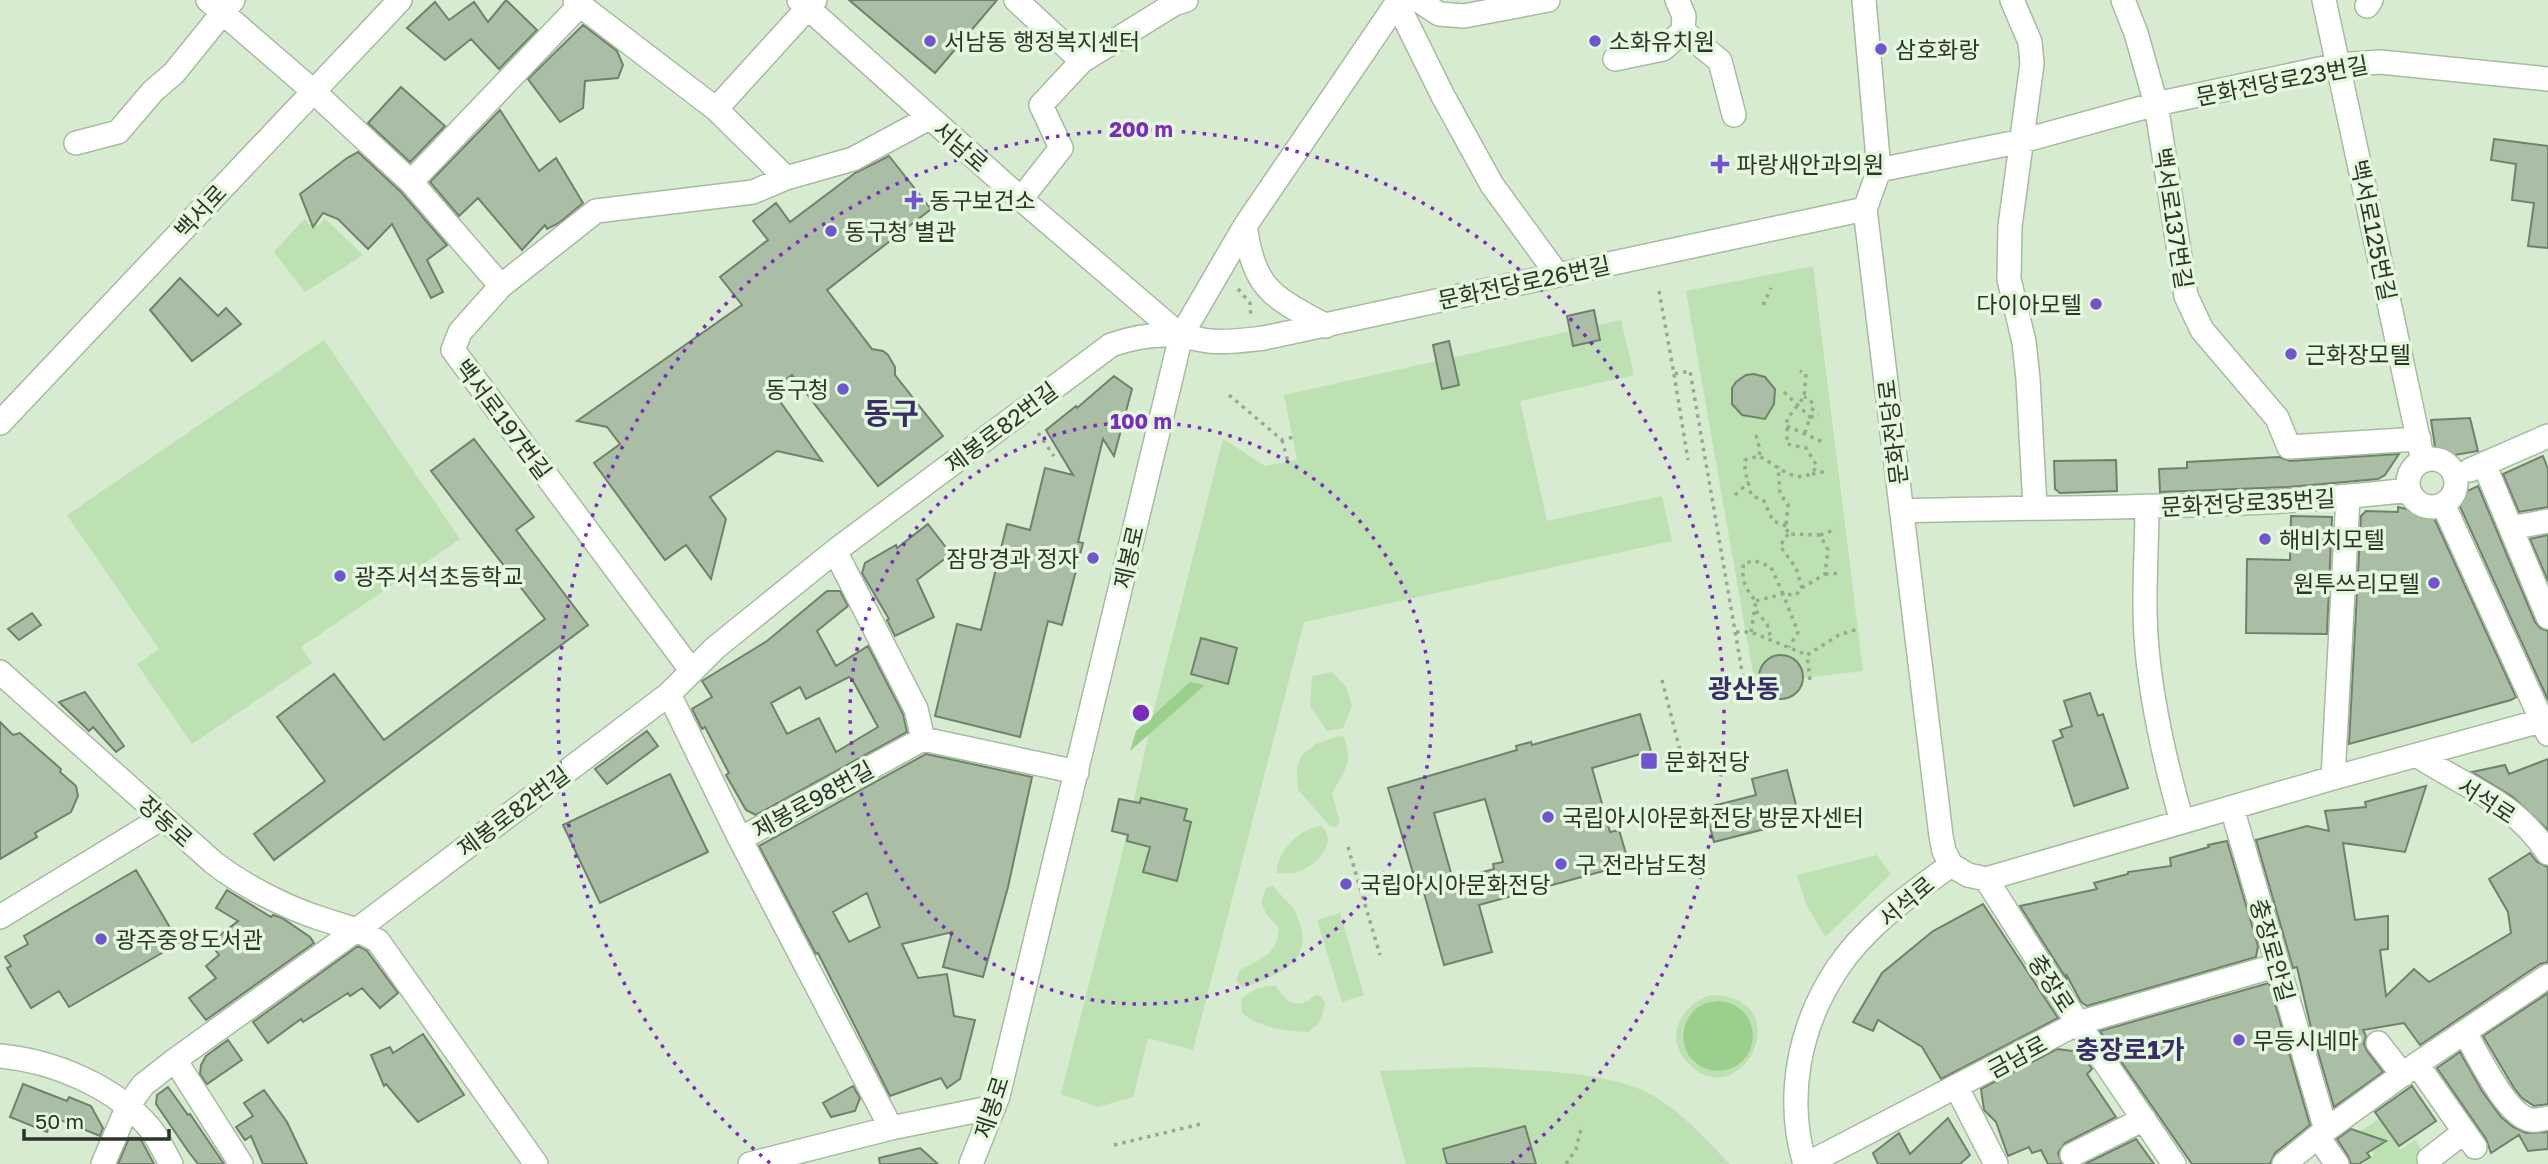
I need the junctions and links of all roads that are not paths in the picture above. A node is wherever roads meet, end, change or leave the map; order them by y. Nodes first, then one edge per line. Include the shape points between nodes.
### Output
1 (400, 0) edge
2 (1016, 0) edge
3 (1548, 0) edge
4 (1864, 0) edge
5 (2012, 0) edge
6 (2123, 0) edge
7 (2324, 0) edge
8 (1177, 1) edge
9 (1404, 1) edge
10 (1679, 1) edge
11 (577, 3) edge
12 (807, 3) edge
13 (221, 4) edge
14 (1683, 32) junction
15 (1615, 59) dead end
16 (1082, 61) junction
17 (2338, 65) junction
18 (2548, 79) edge
19 (313, 91) junction
20 (2156, 104) junction
21 (716, 109) junction
22 (1734, 115) dead end
23 (929, 118) junction
24 (2021, 141) junction
25 (76, 143) dead end
26 (1880, 170) junction
27 (786, 178) junction
28 (411, 182) junction
29 (1021, 199) junction
30 (1866, 209) junction
31 (1245, 226) junction
32 (1557, 274) junction
33 (501, 286) junction
34 (1326, 326) junction
35 (1181, 336) junction
36 (0, 423) edge
37 (2548, 436) edge
38 (2421, 450) junction
39 (2484, 464) junction
40 (2455, 477) junction
41 (2409, 490) junction
42 (2348, 497) junction
43 (2443, 504) junction
44 (2147, 506) junction
45 (2035, 507) junction
46 (1902, 510) junction
47 (2548, 521) edge
48 (2511, 528) junction
49 (835, 551) junction
50 (2548, 617) edge
51 (691, 670) junction
52 (0, 673) edge
53 (669, 694) junction
54 (2546, 725) edge
55 (923, 739) junction
56 (2418, 756) junction
57 (1077, 772) junction
58 (2333, 778) junction
59 (2232, 808) junction
60 (162, 818) junction
61 (2182, 822) junction
62 (740, 839) junction
63 (2548, 853) edge
64 (1951, 865) junction
65 (1986, 879) junction
66 (0, 917) edge
67 (358, 929) junction
68 (2278, 965) junction
69 (2548, 976) edge
70 (2078, 1023) junction
71 (2465, 1033) junction
72 (2378, 1043) dead end
73 (0, 1056) edge
74 (174, 1060) junction
75 (2410, 1070) junction
76 (1957, 1088) junction
77 (128, 1106) junction
78 (994, 1107) junction
79 (2548, 1118) edge
80 (2144, 1119) junction
81 (891, 1128) junction
82 (2322, 1134) junction
83 (2072, 1155) dead end
84 (2429, 1159) dead end
85 (103, 1164) edge
86 (171, 1164) edge
87 (241, 1164) edge
88 (536, 1164) edge
89 (750, 1164) edge
90 (971, 1164) edge
91 (1806, 1164) edge
92 (1996, 1164) edge
93 (2174, 1164) edge
94 (2284, 1164) edge
95 (2337, 1164) edge

1 - 19 street, 백서로
2 - 16 street
3 - 9 street via 1464,16 1447,16
4 - 26 street, 문화전당로
5 - 24 street via 2030,42 2032,64
6 - 20 street, 백서로137번길
7 - 17 street, 백서로125번길
8 - 16 street
9 - 31 street, 제봉로
9 - 32 street via 1443,96 1492,185
10 - 14 street
11 - 21 street
11 - 28 street
12 - 21 street, 서남로
12 - 23 street, 서남로
13 - 19 street
13 - 25 street via 174,73 118,132
14 - 15 street via 1663,49
14 - 22 street via 1720,61
16 - 29 street via 1041,105 1061,148
17 - 18 street, 문화전당로23번길 via 2380,62
17 - 20 street, 문화전당로23번길
17 - 38 street, 백서로125번길
19 - 28 street
19 - 36 street, 백서로
20 - 24 street, 문화전당로23번길
20 - 38 street, 백서로137번길 via 2186,296 2202,330 2277,418 2289,447
21 - 27 street
23 - 27 street via 853,159
23 - 29 street, 서남로
24 - 26 street, 문화전당로23번길
24 - 45 street via 2010,226 2009,279 2024,342
26 - 30 street, 문화전당로
27 - 33 street via 753,192 596,211
28 - 33 street
29 - 35 street, 서남로
30 - 32 street, 문화전당로26번길
30 - 46 street, 문화전당로
31 - 34 street via 1250,256 1269,291
31 - 35 street, 제봉로
32 - 34 street, 문화전당로26번길
33 - 51 street, 백서로197번길 via 460,332 453,350
34 - 35 street, 문화전당로26번길 via 1234,342
35 - 49 street, 제봉로82번길 via 1150,335 1111,345
35 - 57 street, 제봉로
37 - 39 street
38 - 40 street via 2450,467
38 - 41 street via 2410,473
39 - 40 street
39 - 48 street
40 - 43 street via 2455,490
41 - 42 street, 문화전당로35번길
41 - 43 street via 2424,506
42 - 44 street, 문화전당로35번길
42 - 58 street, 문화전당로35번길
43 - 54 street
44 - 45 street, 문화전당로35번길
44 - 61 street, 문화전당로35번길 via 2146,635 2157,715
45 - 46 street, 문화전당로35번길
46 - 64 street, 문화전당로 via 1941,836
47 - 48 street
48 - 50 street
49 - 51 street, 제봉로82번길
49 - 55 street via 916,709
51 - 53 street, 제봉로82번길
52 - 60 street, 장동로
53 - 62 street
53 - 67 street, 제봉로82번길
54 - 56 street, 서석로
55 - 57 street
55 - 62 street, 제봉로98번길
56 - 58 street, 서석로
56 - 63 street, 서석로 via 2488,794 2526,825
57 - 78 street, 제봉로
58 - 59 street, 서석로
59 - 61 street, 서석로
59 - 68 street, 충장로안길
60 - 66 street
60 - 67 street, 장동로 via 239,882 320,919
61 - 65 street, 서석로
62 - 81 street, 제봉로98번길
64 - 65 street, 서석로
64 - 91 street, 서석로 via 1861,940 1824,993 1798,1065 1796,1124
65 - 70 street, 충장로
67 - 74 street
67 - 88 street, 장동로 via 378,941
68 - 70 street, 금남로
68 - 82 street, 충장로안길
69 - 71 street
70 - 76 street, 금남로
70 - 80 street, 충장로
71 - 75 street
71 - 79 street via 2508,1104 2531,1120
72 - 75 street
73 - 77 street via 56,1068
74 - 77 street via 143,1085
74 - 87 street
75 - 82 street
75 - 84 street via 2470,1139
76 - 91 street, 금남로
76 - 92 street
77 - 85 street
77 - 86 street via 152,1129
78 - 81 street
78 - 90 street, 제봉로
80 - 83 street
80 - 93 street, 충장로
81 - 89 street
82 - 94 street
82 - 95 street, 충장로안길

